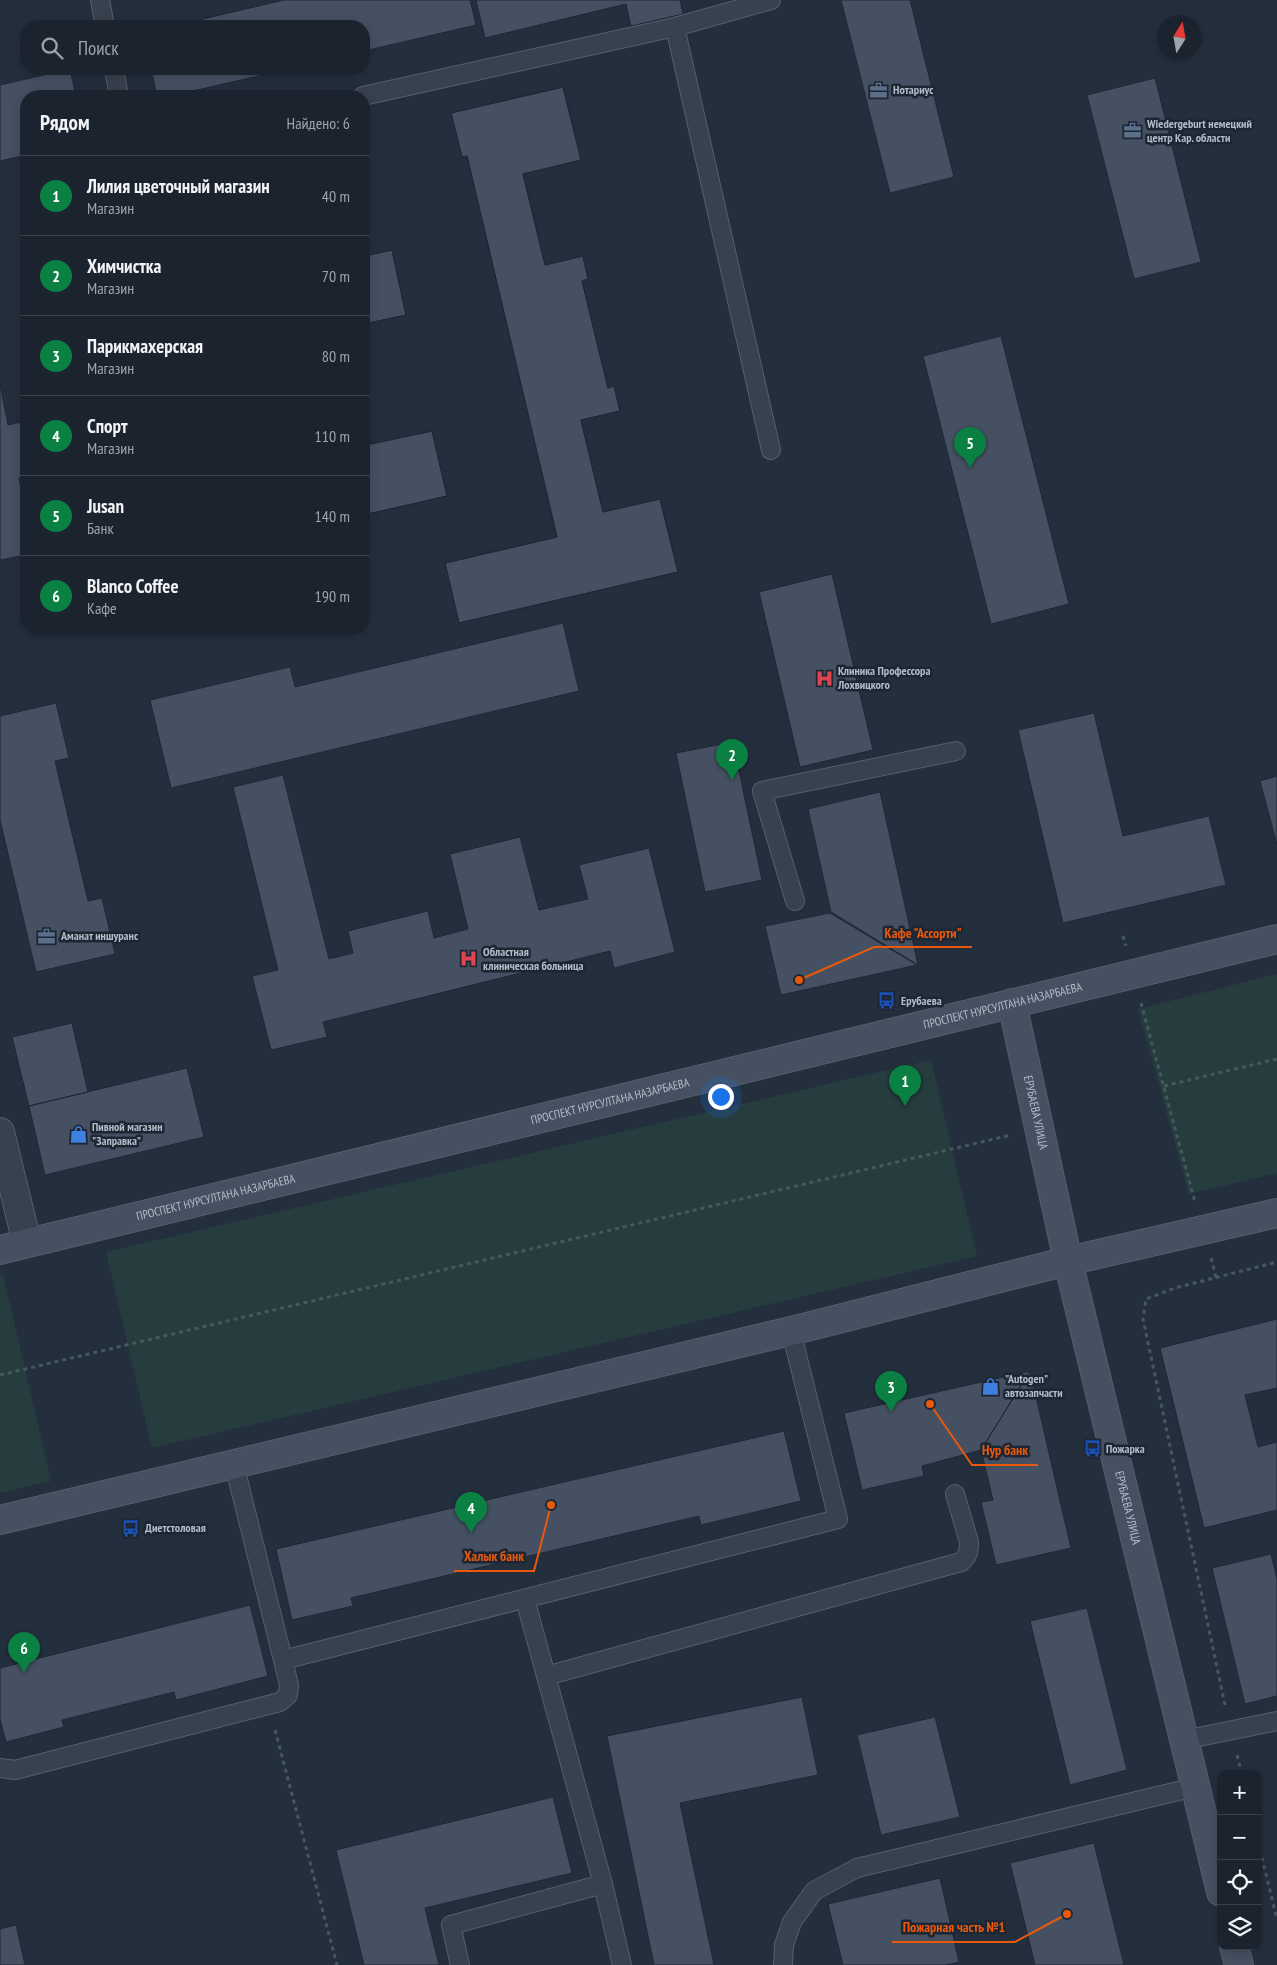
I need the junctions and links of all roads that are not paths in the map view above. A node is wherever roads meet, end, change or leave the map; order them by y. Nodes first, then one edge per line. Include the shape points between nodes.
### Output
1 (100, 0) edge
2 (771, 0) edge
3 (104, 20) edge
4 (674, 27) junction
5 (115, 75) edge
6 (119, 90) edge
7 (370, 94) edge
8 (771, 450) dead end
9 (956, 751) dead end
10 (795, 901) dead end
11 (1277, 939) edge
12 (1012, 1003) junction
13 (0, 1132) edge
14 (1277, 1213) edge
15 (27, 1243) junction
16 (0, 1250) edge
17 (1068, 1261) junction
18 (791, 1331) junction
19 (234, 1464) junction
20 (955, 1494) dead end
21 (0, 1520) edge
22 (525, 1599) junction
23 (283, 1660) junction
24 (546, 1676) junction
25 (1277, 1721) edge
26 (1184, 1740) junction
27 (0, 1768) edge
28 (1195, 1787) junction
29 (1217, 1876) edge
30 (603, 1884) junction
31 (1235, 1950) edge
32 (460, 1965) edge
33 (622, 1965) edge
34 (783, 1965) edge
35 (1239, 1965) edge

1 - 3 lane
2 - 4 lane
4 - 7 lane
4 - 8 lane
5 - 6 lane
9 - 10 lane via 762,791
11 - 12 main road, ПРОСПЕКТ НУРСУЛТАНА НАЗАРБАЕВА
12 - 15 main road, ПРОСПЕКТ НУРСУЛТАНА НАЗАРБАЕВА
12 - 17 main road, ЕРУБАЕВА УЛИЦА
13 - 15 street
14 - 17 main road
15 - 16 main road, ПРОСПЕКТ НУРСУЛТАНА НАЗАРБАЕВА
17 - 18 main road
17 - 26 main road, ЕРУБАЕВА УЛИЦА
18 - 19 main road
18 - 22 lane via 838,1519
19 - 21 main road
19 - 23 lane
20 - 24 lane via 969,1542 966,1559 961,1562
22 - 23 lane
22 - 24 lane
23 - 27 lane via 289,1685 288,1695 280,1702 15,1770
24 - 30 lane
25 - 26 lane
26 - 28 main road, ЕРУБАЕВА УЛИЦА
28 - 29 main road, ЕРУБАЕВА УЛИЦА
28 - 34 lane via 857,1868 814,1891 792,1922 784,1945
30 - 32 lane via 450,1925
30 - 33 lane
31 - 35 main road

